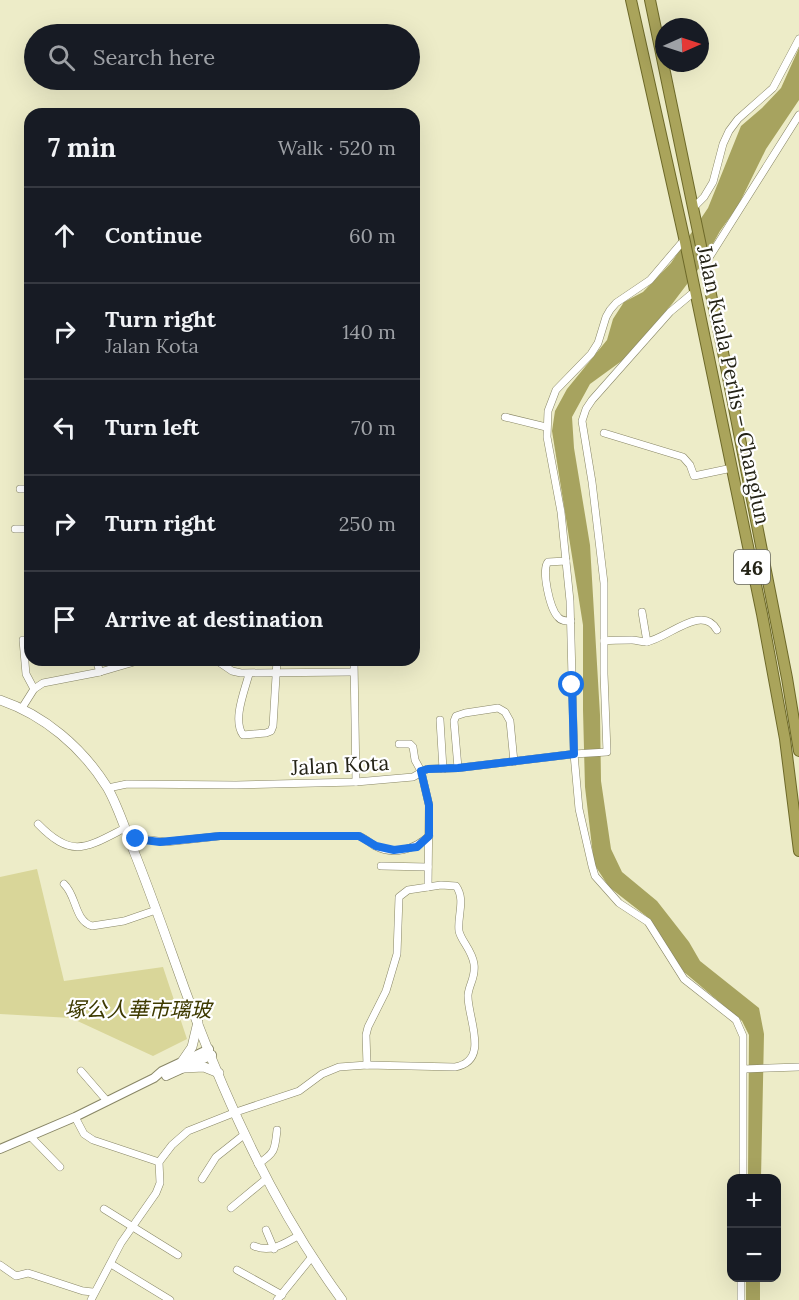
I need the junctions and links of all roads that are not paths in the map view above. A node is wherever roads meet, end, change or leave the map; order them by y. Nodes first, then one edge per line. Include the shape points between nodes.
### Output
1 (631, 0) edge
2 (650, 0) edge
3 (799, 39) edge
4 (799, 115) edge
5 (694, 210) junction
6 (684, 241) junction
7 (704, 263) junction
8 (694, 288) junction
9 (506, 417) dead end
10 (546, 427) junction
11 (604, 434) dead end
12 (732, 468) junction
13 (20, 489) dead end
14 (24, 489) edge
15 (15, 529) dead end
16 (24, 529) edge
17 (566, 561) junction
18 (642, 612) dead end
19 (571, 621) junction
20 (717, 630) dead end
21 (23, 640) dead end
22 (604, 641) junction
23 (647, 642) junction
24 (24, 651) edge
25 (25, 666) edge
26 (98, 666) edge
27 (120, 666) edge
28 (225, 666) edge
29 (277, 666) edge
30 (354, 666) edge
31 (100, 672) junction
32 (353, 672) junction
33 (276, 673) junction
34 (249, 674) junction
35 (34, 689) junction
36 (0, 700) edge
37 (22, 708) junction
38 (440, 720) dead end
39 (399, 744) dead end
40 (799, 751) edge
41 (574, 754) junction
42 (514, 762) junction
43 (458, 768) junction
44 (443, 769) junction
45 (421, 771) junction
46 (356, 782) junction
47 (108, 788) junction
48 (38, 824) dead end
49 (125, 828) junction
50 (429, 836) junction
51 (130, 841) junction
52 (799, 851) edge
53 (381, 866) dead end
54 (428, 867) junction
55 (64, 884) dead end
56 (428, 887) junction
57 (156, 910) junction
58 (198, 1022) junction
59 (211, 1052) junction
60 (367, 1065) junction
61 (182, 1066) junction
62 (799, 1067) edge
63 (746, 1069) junction
64 (81, 1071) dead end
65 (219, 1073) junction
66 (107, 1101) junction
67 (236, 1112) junction
68 (75, 1118) junction
69 (277, 1130) dead end
70 (245, 1134) junction
71 (30, 1136) junction
72 (0, 1149) edge
73 (159, 1162) junction
74 (258, 1164) junction
75 (60, 1167) dead end
76 (743, 1174) edge
77 (201, 1179) dead end
78 (266, 1179) junction
79 (231, 1208) dead end
80 (104, 1209) dead end
81 (133, 1227) junction
82 (266, 1230) dead end
83 (298, 1236) junction
84 (254, 1246) dead end
85 (274, 1249) junction
86 (178, 1255) dead end
87 (311, 1258) junction
88 (0, 1264) edge
89 (111, 1264) junction
90 (237, 1270) dead end
91 (741, 1282) edge
92 (93, 1292) junction
93 (280, 1297) edge
94 (91, 1300) edge
95 (170, 1300) edge
96 (342, 1300) edge
97 (741, 1300) edge

1 - 6 highway, Jalan Kuala Perlis – Changlun / 46
2 - 5 highway, Jalan Kuala Perlis – Changlun / 46
3 - 5 street via 773,88 729,131 713,182
4 - 7 street
5 - 7 highway, Jalan Kuala Perlis – Changlun / 46
6 - 8 highway, Jalan Kuala Perlis – Changlun / 46
6 - 10 street via 650,280 610,310 591,354 556,390
7 - 40 highway, Jalan Kuala Perlis – Changlun / 46
8 - 12 highway, Jalan Kuala Perlis – Changlun / 46
8 - 22 street via 592,400 582,421 602,564
9 - 10 street
10 - 17 street
11 - 12 street via 683,457 694,476
12 - 52 highway, Jalan Kuala Perlis – Changlun / 46 via 785,739
13 - 14 street
15 - 16 street
17 - 19 street
17 - 19 street via 548,562 544,568 556,615
18 - 23 street
19 - 41 street
20 - 23 street via 708,620 697,620
21 - 24 street
22 - 23 street
22 - 41 street, Jalan Kota via 605,752
25 - 35 street
26 - 31 street
27 - 31 street
28 - 34 street
29 - 33 street
30 - 32 street
31 - 35 street via 43,683
32 - 33 street
32 - 46 street
33 - 34 street
33 - 34 street via 271,731 243,735 240,710
35 - 37 street
36 - 37 main road
37 - 47 main road via 74,746
38 - 44 street
39 - 45 street via 413,747
41 - 42 street, Jalan Kota
41 - 63 street via 579,809 595,876 619,903 648,922 684,979 736,1020 743,1036
42 - 43 street, Jalan Kota
42 - 43 street via 510,721 506,712 498,708 456,716
43 - 44 street, Jalan Kota
44 - 45 street, Jalan Kota
45 - 46 street, Jalan Kota via 413,777
45 - 50 street via 429,805
46 - 47 street, Jalan Kota via 127,784
47 - 49 main road
48 - 49 street via 68,847 93,844
49 - 51 main road
50 - 51 street via 417,847 394,850 359,836
50 - 54 street
51 - 57 main road
53 - 54 street
54 - 56 street
55 - 57 street via 73,894 83,920 92,926
56 - 60 street via 408,890 399,897 397,954 366,1035
56 - 60 street via 448,885 460,891 459,930 474,966 468,994 475,1036 473,1051 465,1064 455,1067
57 - 58 main road
58 - 59 main road
58 - 61 main road
59 - 61 street
59 - 65 main road
60 - 67 street via 332,1069 298,1091
61 - 65 main road via 204,1067
61 - 66 street
62 - 63 street
63 - 76 street
64 - 66 street
65 - 67 main road
66 - 68 street
67 - 70 main road
67 - 73 street via 188,1131
68 - 71 street
68 - 73 street via 84,1134 93,1140
69 - 74 street via 275,1150
70 - 74 main road
70 - 77 street via 216,1157
71 - 72 street
71 - 75 street
73 - 81 street via 156,1193
74 - 78 main road
78 - 79 street
78 - 83 main road
80 - 81 street
81 - 86 street
81 - 89 street
82 - 85 street
83 - 85 street
83 - 87 main road
84 - 85 street
87 - 93 street
87 - 96 main road
88 - 92 street via 16,1276 28,1273
89 - 92 street
89 - 95 street
90 - 93 street
91 - 97 street
92 - 94 street

